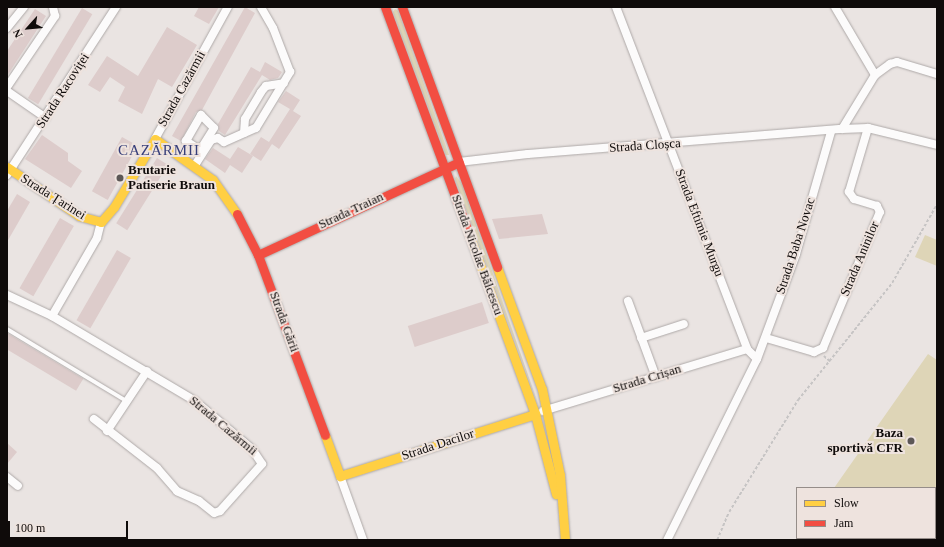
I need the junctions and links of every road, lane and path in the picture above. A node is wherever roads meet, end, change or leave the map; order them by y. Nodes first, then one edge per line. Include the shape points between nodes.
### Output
1 (24, 7) edge
2 (53, 7) edge
3 (116, 7) edge
4 (228, 7) edge
5 (261, 7) edge
6 (385, 7) edge
7 (402, 7) edge
8 (616, 7) edge
9 (835, 7) edge
10 (7, 28) edge
11 (937, 74) edge
12 (875, 75) junction
13 (284, 82) junction
14 (7, 88) edge
15 (7, 91) edge
16 (46, 118) junction
17 (868, 128) junction
18 (842, 129) junction
19 (831, 132) junction
20 (244, 133) junction
21 (155, 139) junction
22 (670, 144) junction
23 (937, 145) edge
24 (459, 162) junction
25 (196, 165) junction
26 (445, 168) junction
27 (8, 170) edge
28 (937, 204) edge
29 (101, 222) junction
30 (258, 254) junction
31 (7, 295) edge
32 (628, 301) dead end
33 (52, 316) junction
34 (684, 324) dead end
35 (7, 329) edge
36 (641, 338) junction
37 (766, 338) junction
38 (747, 349) junction
39 (757, 359) junction
40 (147, 371) junction
41 (656, 377) junction
42 (128, 402) junction
43 (547, 409) junction
44 (535, 414) junction
45 (94, 419) dead end
46 (108, 431) junction
47 (340, 476) junction
48 (7, 477) edge
49 (18, 486) dead end
50 (560, 505) junction
51 (363, 540) edge
52 (565, 540) edge
53 (667, 540) edge
54 (716, 540) edge

1 - 10 street
2 - 14 street via 55,16
3 - 16 street, Strada Racoviței
4 - 21 street, Strada Cazărmii
5 - 13 street via 287,62 290,72
6 - 26 main road, Strada Nicolae Bălcescu
7 - 24 main road, Strada Nicolae Bălcescu
8 - 22 street, Strada Eftimie Murgu
9 - 12 street
11 - 12 street via 897,62
12 - 18 street
13 - 20 street via 256,128
13 - 20 street via 266,86 261,92 245,119
15 - 16 street
16 - 27 street, Strada Racoviței
17 - 18 street, Strada Cloșca
17 - 23 street
17 - 37 street, Strada Aninilor via 849,192 854,199 877,206 880,212 823,348 814,352
18 - 19 street, Strada Cloșca
19 - 22 street, Strada Cloșca
19 - 37 street, Strada Baba Novac via 796,254
20 - 25 street via 224,142 218,138 211,140
21 - 25 main road, Strada Gării
21 - 29 main road, Strada Cazărmii via 114,207
22 - 24 street, Strada Cloșca via 528,154
22 - 38 street, Strada Eftimie Murgu
24 - 26 main road, Strada Traian
24 - 43 main road, Strada Nicolae Bălcescu via 528,347
25 - 30 main road, Strada Gării via 222,188
26 - 30 main road, Strada Traian
26 - 44 main road, Strada Nicolae Bălcescu
27 - 29 main road, Strada Țarinei via 79,216
28 - 54 path via 892,283 798,400 729,512
29 - 33 street, Strada Cazărmii via 97,238
30 - 47 main road, Strada Gării
31 - 33 street, Strada Cazărmii
32 - 36 street
33 - 40 street, Strada Cazărmii
34 - 36 street
35 - 42 lane
36 - 41 street
37 - 39 street, Strada Baba Novac
38 - 39 street
38 - 41 street, Strada Crișan
39 - 53 street, Strada Baba Novac
40 - 42 street
40 - 46 street, Strada Cazărmii via 195,401 235,433 259,455 262,460 260,468 220,512 214,513 199,501 176,491 157,468
41 - 43 street, Strada Crișan
42 - 46 street
43 - 44 street, Strada Crișan
43 - 50 main road, Strada Nicolae Bălcescu via 560,475
44 - 47 main road, Strada Dacilor
44 - 50 main road, Strada Nicolae Bălcescu
45 - 46 street, Strada Cazărmii
47 - 51 street, Strada Gării
48 - 49 street
50 - 52 main road, Strada Nicolae Bălcescu

